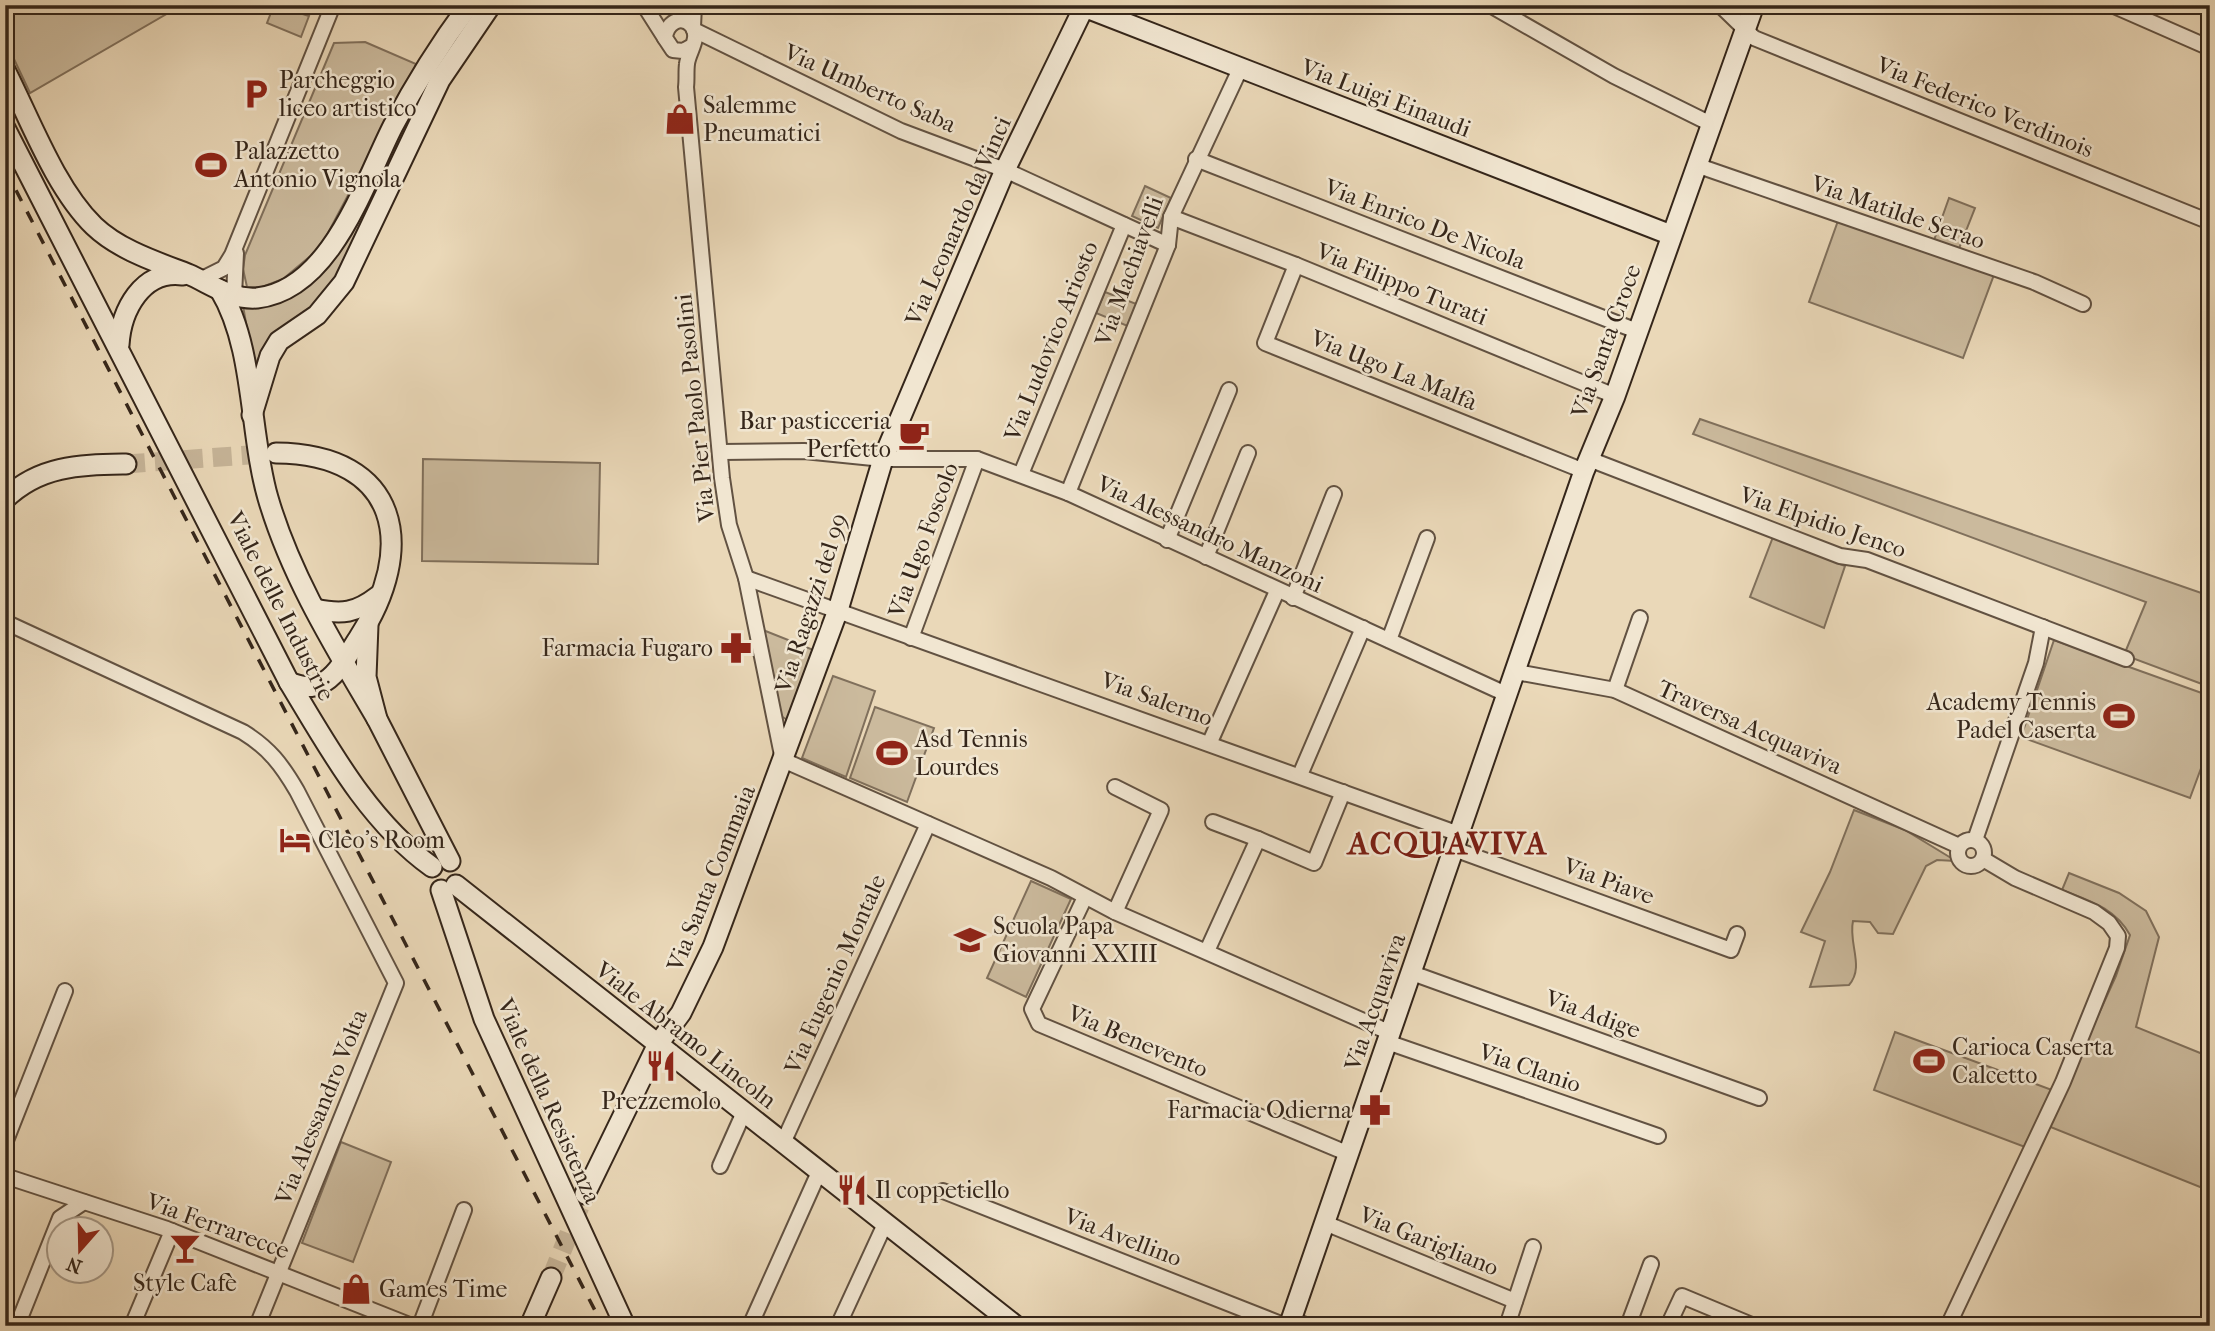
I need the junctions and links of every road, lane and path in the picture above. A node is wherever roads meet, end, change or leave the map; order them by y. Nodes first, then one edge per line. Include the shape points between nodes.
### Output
1 (333, 5) edge
2 (469, 5) edge
3 (491, 5) edge
4 (692, 5) edge
5 (1490, 5) edge
6 (1720, 5) edge
7 (1754, 5) edge
8 (2112, 5) edge
9 (1083, 6) edge
10 (1746, 30) junction
11 (688, 31) junction
12 (667, 42) junction
13 (2210, 48) edge
14 (1241, 67) junction
15 (5, 71) edge
16 (686, 87) junction
17 (1711, 124) junction
18 (5, 128) edge
19 (1196, 159) junction
20 (1696, 165) junction
21 (1005, 170) junction
22 (1171, 217) junction
23 (2210, 222) edge
24 (1124, 225) junction
25 (242, 235) junction
26 (1671, 235) junction
27 (1168, 245) junction
28 (1296, 265) junction
29 (197, 279) junction
30 (227, 293) junction
31 (2084, 304) dead end
32 (1637, 331) junction
33 (119, 345) junction
34 (1229, 390) dead end
35 (1615, 396) junction
36 (252, 415) junction
37 (722, 452) junction
38 (276, 453) tunnel mouth
39 (1248, 453) dead end
40 (883, 459) junction
41 (977, 459) junction
42 (126, 464) tunnel mouth
43 (1586, 465) junction
44 (1021, 474) junction
45 (1068, 493) junction
46 (1334, 494) dead end
47 (5, 499) edge
48 (1427, 538) dead end
49 (1167, 540) junction
50 (1206, 558) junction
51 (746, 578) junction
52 (1277, 591) junction
53 (378, 596) junction
54 (1293, 598) junction
55 (315, 609) junction
56 (838, 610) junction
57 (1640, 618) dead end
58 (5, 622) edge
59 (368, 624) junction
60 (2043, 627) junction
61 (1363, 628) junction
62 (911, 638) junction
63 (1389, 640) junction
64 (2126, 659) dead end
65 (343, 662) junction
66 (1516, 672) junction
67 (289, 682) junction
68 (1615, 690) junction
69 (1507, 695) junction
70 (377, 719) junction
71 (1210, 743) junction
72 (783, 760) junction
73 (1300, 775) junction
74 (1115, 787) dead end
75 (1343, 792) junction
76 (1213, 822) dead end
77 (928, 824) junction
78 (1258, 839) junction
79 (1975, 840) junction
80 (1457, 841) junction
81 (1959, 846) junction
82 (1983, 859) junction
83 (441, 864) junction
84 (449, 888) junction
85 (1085, 897) junction
86 (1115, 912) junction
87 (1737, 934) dead end
88 (1207, 951) junction
89 (1412, 973) junction
90 (65, 991) dead end
91 (1389, 1037) junction
92 (659, 1052) junction
93 (1759, 1098) dead end
94 (744, 1112) junction
95 (1658, 1136) dead end
96 (5, 1143) edge
97 (783, 1143) junction
98 (1349, 1154) junction
99 (720, 1166) dead end
100 (819, 1172) junction
101 (5, 1176) edge
102 (52, 1191) junction
103 (943, 1191) dead end
104 (585, 1194) tunnel mouth
105 (84, 1202) junction
106 (464, 1210) dead end
107 (60, 1216) edge
108 (64, 1216) edge
109 (1325, 1223) junction
110 (885, 1224) junction
111 (172, 1231) junction
112 (1533, 1247) dead end
113 (46, 1255) edge
114 (1651, 1264) dead end
115 (278, 1272) junction
116 (551, 1278) tunnel mouth
117 (1515, 1301) junction
118 (1294, 1324) edge
119 (17, 1326) edge
120 (132, 1326) edge
121 (257, 1326) edge
122 (412, 1326) edge
123 (419, 1326) edge
124 (530, 1326) edge
125 (625, 1326) edge
126 (750, 1326) edge
127 (838, 1326) edge
128 (1016, 1326) edge
129 (1507, 1326) edge
130 (1628, 1326) edge
131 (1668, 1326) edge
132 (1754, 1326) edge
133 (1948, 1326) edge

1 - 25 street
2 - 30 street via 438,47 322,260 284,290 258,298
3 - 36 street via 440,80 344,282 317,315 279,341 270,356
4 - 11 street
5 - 17 street via 1614,76
6 - 10 street, Via Federico Verdinois
7 - 10 street, Via Santa Croce
8 - 13 street
9 - 14 street, Via Luigi Einaudi
9 - 21 street, Via Leonardo da Vinci
10 - 17 street, Via Santa Croce
10 - 23 street, Via Federico Verdinois via 1754,38
11 - 12 street via 667,28
11 - 12 street, Via Umberto Saba via 683,51
11 - 12 street, Via Pier Paolo Pasolini via 644,5
11 - 16 street, Via Pier Paolo Pasolini
11 - 21 street, Via Umberto Saba via 901,131
12 - 16 street, Via Pier Paolo Pasolini
14 - 19 street, Via Machiavelli
14 - 26 street, Via Luigi Einaudi
15 - 29 street via 67,192 95,228 134,252
16 - 37 street, Via Pier Paolo Pasolini
17 - 20 street, Via Santa Croce
18 - 33 street, Viale delle Industrie
19 - 22 street, Via Machiavelli
19 - 32 street, Via Enrico De Nicola
20 - 26 street, Via Santa Croce
20 - 31 street, Via Matilde Serao via 2034,282
21 - 24 street, Via Umberto Saba
21 - 40 street, Via Leonardo da Vinci
22 - 27 street, Via Machiavelli
22 - 28 street, Via Filippo Turati
24 - 27 street, Via Umberto Saba
24 - 44 street, Via Ludovico Ariosto
25 - 29 street via 224,268
25 - 30 street
26 - 32 street, Via Santa Croce
27 - 45 street, Via Machiavelli
28 - 35 street, Via Filippo Turati
28 - 43 street, Via Ugo La Malfa via 1265,343
29 - 30 street
29 - 33 street via 164,276 145,287 127,307
30 - 36 street
32 - 35 street, Via Santa Croce
33 - 67 street, Viale delle Industrie
34 - 49 street
35 - 43 street, Via Santa Croce
36 - 55 street via 267,495 283,547
37 - 40 street, Via Alessandro Manzoni via 804,451
37 - 51 street, Via Pier Paolo Pasolini via 729,525
38 - 53 street via 338,461 373,489 393,537 387,577
39 - 50 street
40 - 41 street, Via Alessandro Manzoni
40 - 56 street, Via Ragazzi del 99
41 - 44 street, Via Alessandro Manzoni
41 - 62 street, Via Ugo Foscolo
42 - 47 street via 45,471
43 - 60 street, Via Elpidio Jenco via 1839,556 1867,560
43 - 66 street, Via Santa Croce
44 - 45 street, Via Alessandro Manzoni
45 - 49 street, Via Alessandro Manzoni
46 - 54 street
48 - 63 street
49 - 50 street, Via Alessandro Manzoni
50 - 52 street, Via Alessandro Manzoni
51 - 56 street, Via Salerno
51 - 72 street, Via Pier Paolo Pasolini
52 - 54 street, Via Alessandro Manzoni
52 - 71 street
53 - 55 street via 352,612
53 - 59 street
54 - 61 street, Via Alessandro Manzoni
55 - 65 street
56 - 62 street, Via Salerno
56 - 72 street, Via Ragazzi del 99
57 - 68 street
58 - 115 street, Via Alessandro Volta via 265,746 297,791 396,983
59 - 65 street
59 - 70 street via 366,677
60 - 64 street, Via Elpidio Jenco
60 - 79 street via 2036,663
61 - 63 street, Via Alessandro Manzoni
61 - 73 street
62 - 71 street, Via Salerno
63 - 69 street, Via Alessandro Manzoni
65 - 67 street via 320,685
65 - 70 street
66 - 68 street, Traversa Acquaviva
66 - 69 street, Via Santa Croce
67 - 83 street, Viale delle Industrie via 379,820
68 - 81 street, Traversa Acquaviva
69 - 80 street, Via Acquaviva
70 - 83 street
71 - 73 street, Via Salerno
72 - 77 street, Via Clanio
72 - 92 street, Via Santa Commaia via 713,947
73 - 75 street, Via Salerno
74 - 86 street via 1161,810
75 - 78 street via 1314,863
75 - 80 street, Via Salerno
76 - 78 street
77 - 85 street, Via Clanio
77 - 97 street, Via Eugenio Montale
78 - 88 street
79 - 81 street
79 - 82 street via 1984,848
80 - 87 street, Via Piave via 1731,950
80 - 89 street, Via Acquaviva
81 - 82 street via 1958,855 1965,865 1977,865
82 - 133 street via 2094,912 2118,936 2058,1092
83 - 84 street, Viale della Resistenza via 431,881
84 - 92 street, Viale Abramo Lincoln
84 - 125 street, Viale della Resistenza via 484,1019
85 - 86 street, Via Clanio
85 - 98 street, Via Benevento via 1032,1009 1039,1024
86 - 88 street, Via Clanio
88 - 91 street, Via Clanio
89 - 91 street, Via Acquaviva
89 - 93 street, Via Adige
90 - 96 street
91 - 95 street, Via Clanio
91 - 98 street, Via Acquaviva
92 - 94 street, Viale Abramo Lincoln
92 - 104 street, Via Santa Commaia
94 - 97 street, Viale Abramo Lincoln
94 - 99 street
97 - 100 street, Viale Abramo Lincoln
98 - 109 street, Via Acquaviva
100 - 110 street, Viale Abramo Lincoln
100 - 126 street
101 - 102 street, Via Ferrarecce
102 - 105 street, Via Ferrarecce
102 - 107 street
103 - 118 street, Via Avellino
105 - 108 street
105 - 111 street, Via Ferrarecce
106 - 123 street
109 - 117 street, Via Garigliano
109 - 118 street, Via Acquaviva
110 - 127 street
110 - 128 street, Viale Abramo Lincoln
111 - 115 street, Via Ferrarecce
111 - 120 street
112 - 117 street
113 - 119 street
114 - 130 street
115 - 121 street, Via Alessandro Volta
115 - 122 street, Via Ferrarecce
116 - 124 street
117 - 129 street
131 - 132 street via 1682,1296

